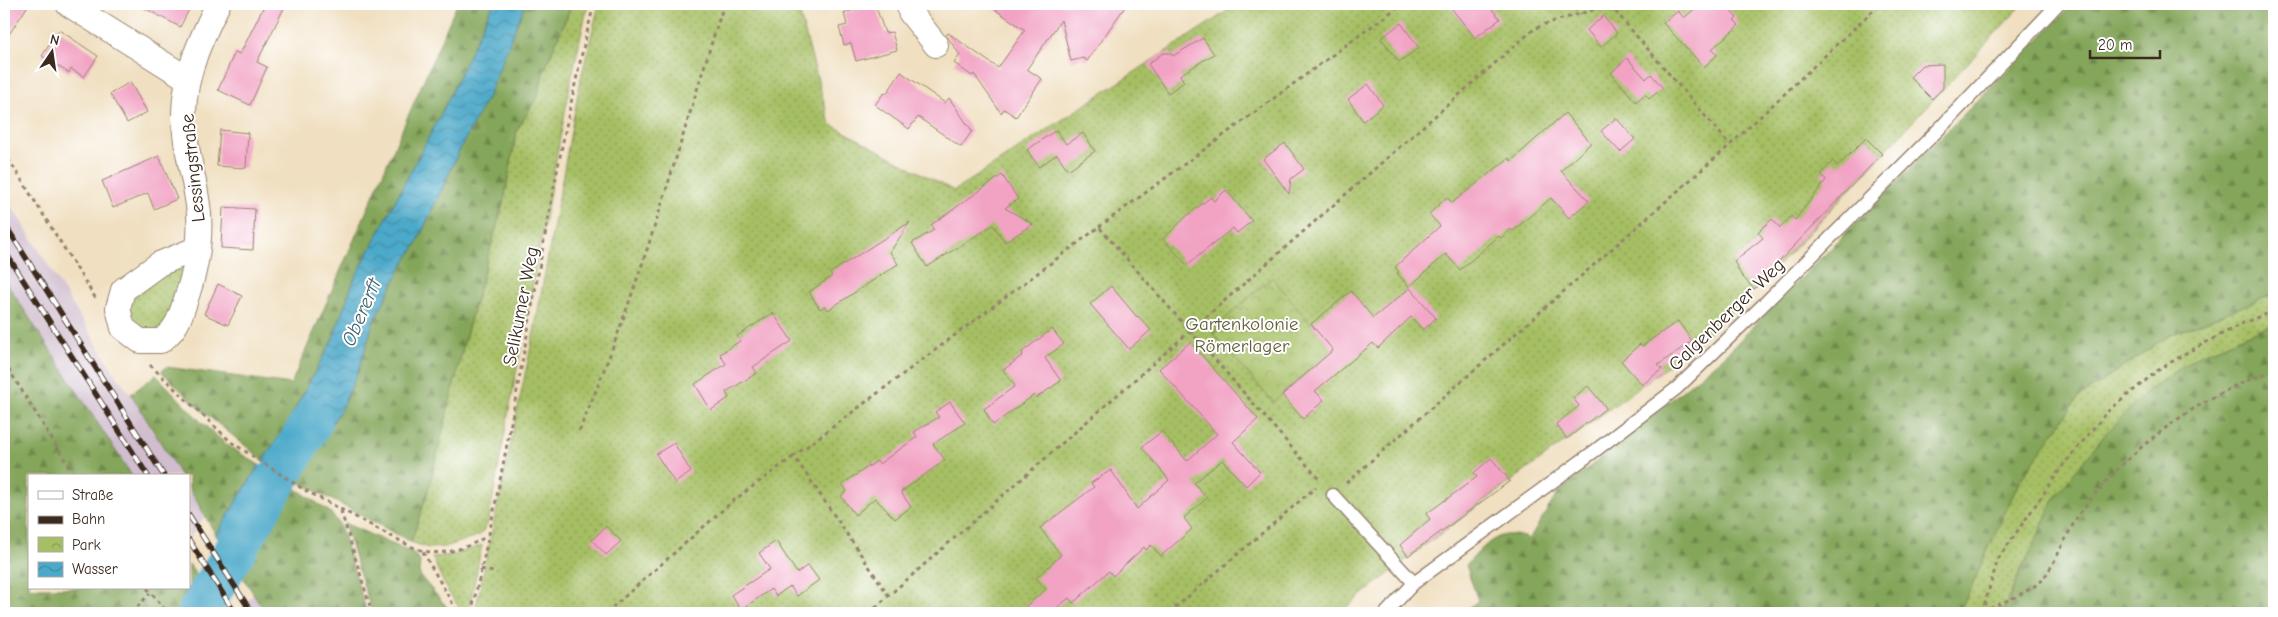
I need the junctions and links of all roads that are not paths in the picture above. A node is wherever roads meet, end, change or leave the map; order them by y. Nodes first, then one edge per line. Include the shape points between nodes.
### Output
1 (68, 4) edge
2 (218, 4) edge
3 (909, 4) edge
4 (2058, 4) edge
5 (936, 45) dead end
6 (188, 79) junction
7 (198, 248) dead end
8 (1333, 495) road end
9 (1414, 583) junction
10 (1386, 613) edge

1 - 6 street
2 - 6 street, Lessingstraße via 197,47
3 - 5 street via 910,12
4 - 9 lane, Galgenberger Weg via 1936,132 1677,388
6 - 7 street, Lessingstraße via 184,112 186,148 199,213
8 - 9 lane
9 - 10 lane, Galgenberger Weg

